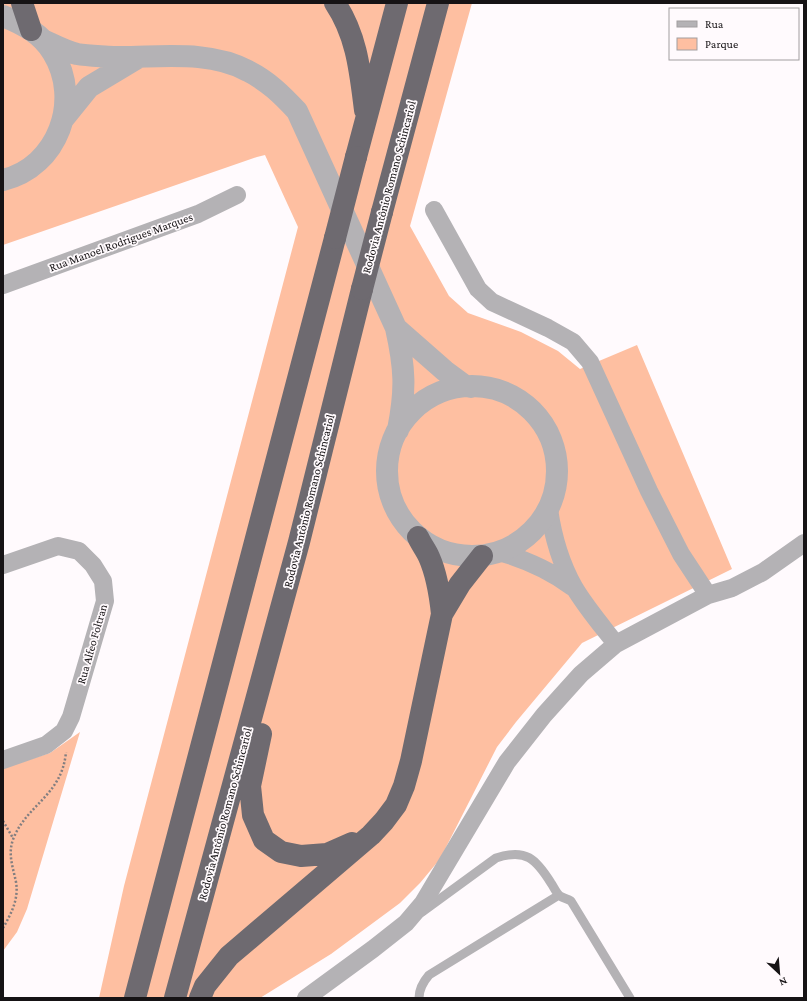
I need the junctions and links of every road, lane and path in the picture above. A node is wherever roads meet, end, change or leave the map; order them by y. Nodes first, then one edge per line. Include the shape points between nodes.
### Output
1 (22, 3) edge
2 (335, 3) edge
3 (397, 3) edge
4 (438, 3) edge
5 (3, 16) edge
6 (37, 35) junction
7 (139, 57) junction
8 (64, 118) junction
9 (366, 120) junction
10 (3, 180) edge
11 (237, 195) dead end
12 (434, 210) dead end
13 (3, 285) edge
14 (396, 328) junction
15 (471, 387) junction
16 (398, 430) junction
17 (548, 509) junction
18 (418, 538) junction
19 (299, 542) junction
20 (804, 543) edge
21 (491, 554) junction
22 (3, 565) edge
23 (575, 589) junction
24 (708, 595) junction
25 (442, 614) junction
26 (616, 644) junction
27 (64, 731) junction
28 (3, 760) edge
29 (3, 821) edge
30 (371, 834) junction
31 (13, 838) junction
32 (559, 896) junction
33 (406, 923) junction
34 (3, 928) edge
35 (135, 998) edge
36 (175, 998) edge
37 (200, 998) edge
38 (306, 998) edge
39 (419, 998) edge
40 (630, 998) edge

1 - 6 highway
2 - 9 highway via 344,16 353,40
3 - 9 highway
4 - 19 highway, Rodovia Antônio Romano Schincariol, bridge via 362,289
5 - 6 street via 18,22
6 - 7 street via 77,54
6 - 8 street via 53,53 61,68 66,102
7 - 8 street via 89,87
7 - 14 street via 185,56 217,60 248,70 275,88 293,106
8 - 10 street via 58,134 38,162 24,172
9 - 35 highway, bridge
11 - 13 street, Rua Manoel Rodrigues Marques via 198,214
12 - 24 street via 478,289 492,302 573,342 590,362 649,491 681,554
14 - 15 street via 445,371
14 - 16 street via 402,353 404,379 403,405
15 - 16 street via 456,388 428,398 412,412
15 - 17 street via 486,388 511,396 540,419 551,440 557,463 557,479
16 - 18 street via 387,462 387,479 396,511
17 - 21 street via 528,535 515,545
17 - 23 street via 557,550
18 - 21 street via 448,553 465,556
18 - 25 highway via 434,571
19 - 30 highway via 250,786 253,815 264,840 281,852 301,856 327,854
19 - 36 highway, Rodovia Antônio Romano Schincariol
20 - 24 street via 763,572 732,588
21 - 23 street via 519,558 539,566
21 - 25 highway via 460,584
22 - 27 street, Rua Alfeo Foltran via 58,546 79,551 93,565 103,581 105,601 71,717
23 - 26 street
24 - 26 street
25 - 30 highway via 404,786 396,805
26 - 33 street via 581,674 507,762 423,903
27 - 28 street, Rua Alfeo Foltran via 46,745
27 - 31 path via 68,741 61,774
29 - 31 path
30 - 37 highway via 229,956 205,986
31 - 34 path via 10,856 16,883 16,897 14,909
32 - 33 lane via 535,861 527,856 507,855 496,858
32 - 39 lane via 429,976 422,983
32 - 40 lane via 571,901
33 - 38 street

